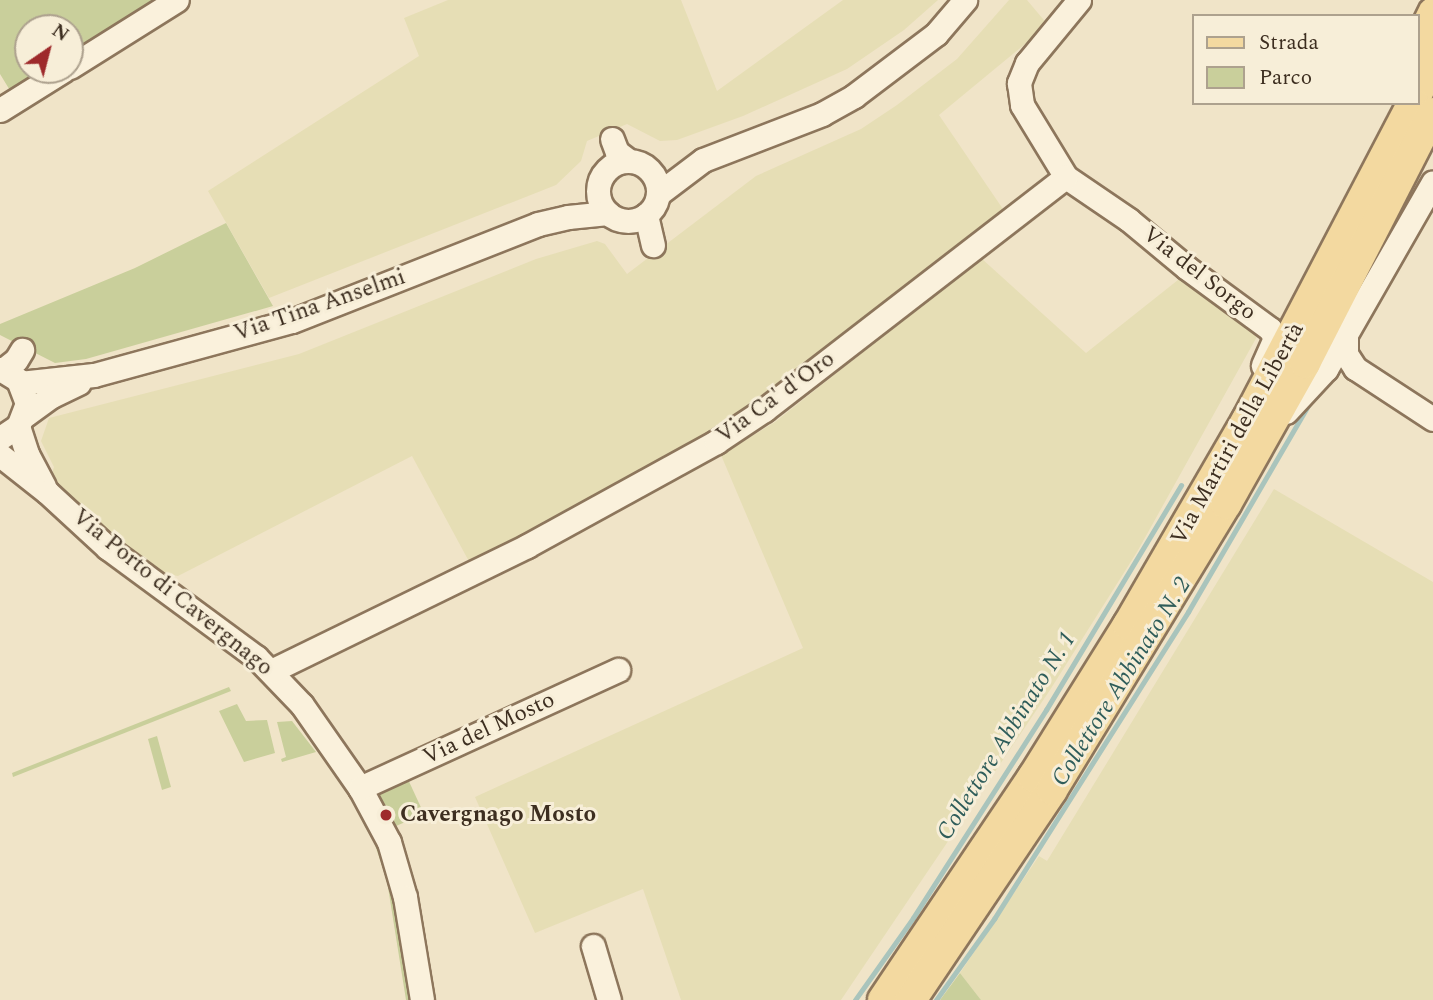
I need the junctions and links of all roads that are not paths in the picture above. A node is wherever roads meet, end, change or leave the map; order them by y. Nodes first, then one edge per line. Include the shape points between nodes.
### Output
1 (177, 0) edge
2 (965, 0) edge
3 (1079, 0) edge
4 (1433, 13) edge
5 (1419, 42) edge
6 (84, 57) edge
7 (1433, 61) edge
8 (42, 84) edge
9 (1419, 90) edge
10 (1389, 105) edge
11 (1412, 105) edge
12 (0, 110) edge
13 (1433, 113) edge
14 (1433, 159) edge
15 (704, 160) junction
16 (638, 164) junction
17 (603, 176) junction
18 (1066, 177) junction
19 (1433, 182) edge
20 (658, 194) junction
21 (646, 215) junction
22 (615, 216) junction
23 (542, 223) junction
24 (1321, 284) junction
25 (1346, 335) junction
26 (22, 350) dead end
27 (1316, 366) junction
28 (7, 374) edge
29 (94, 375) junction
30 (1258, 401) junction
31 (1433, 419) edge
32 (14, 427) edge
33 (1433, 433) edge
34 (0, 455) edge
35 (47, 492) junction
36 (618, 670) dead end
37 (271, 671) junction
38 (360, 788) junction
39 (593, 946) dead end
40 (422, 1000) edge
41 (609, 1000) edge
42 (883, 1000) edge
43 (911, 1000) edge

1 - 6 street
2 - 15 street via 936,34 855,96 822,114
3 - 18 street via 1033,54 1019,83 1023,105
4 - 5 main road
7 - 9 main road
8 - 12 street
10 - 24 main road
11 - 24 main road, Via Martiri della Libertà
13 - 27 main road, Via Martiri della Libertà
14 - 27 main road
15 - 16 street
15 - 20 street
16 - 17 street
16 - 17 street via 608,141
16 - 20 street via 655,178
17 - 22 street via 600,201
17 - 23 street via 589,195
18 - 30 street, Via del Sorgo via 1270,329 1275,338 1264,363
18 - 37 street, Via Ca' d'Oro via 716,442 515,553
19 - 25 street
20 - 21 street
21 - 22 street via 632,220
21 - 22 street via 647,245
22 - 23 street via 568,216
23 - 29 street, Via Tina Anselmi via 292,321
24 - 30 main road, Via Martiri della Libertà
25 - 27 street
25 - 31 street via 1346,354 1355,369
26 - 28 street
27 - 33 street via 1340,374
27 - 43 main road, Via Martiri della Libertà via 1265,435 1052,790
28 - 29 street, Via Tina Anselmi
28 - 32 street, Via Porto di Cavergnago via 27,403
29 - 32 street, Via Tina Anselmi via 52,396
30 - 42 main road, Via Martiri della Libertà via 1070,719
32 - 35 street, Via Porto di Cavergnago
34 - 35 street, Via Porto di Cavergnago
35 - 37 street, Via Porto di Cavergnago via 108,548
36 - 38 street, Via del Mosto
37 - 38 street, Via Porto di Cavergnago via 302,705
38 - 40 street, Via Porto di Cavergnago via 395,859
39 - 41 street

